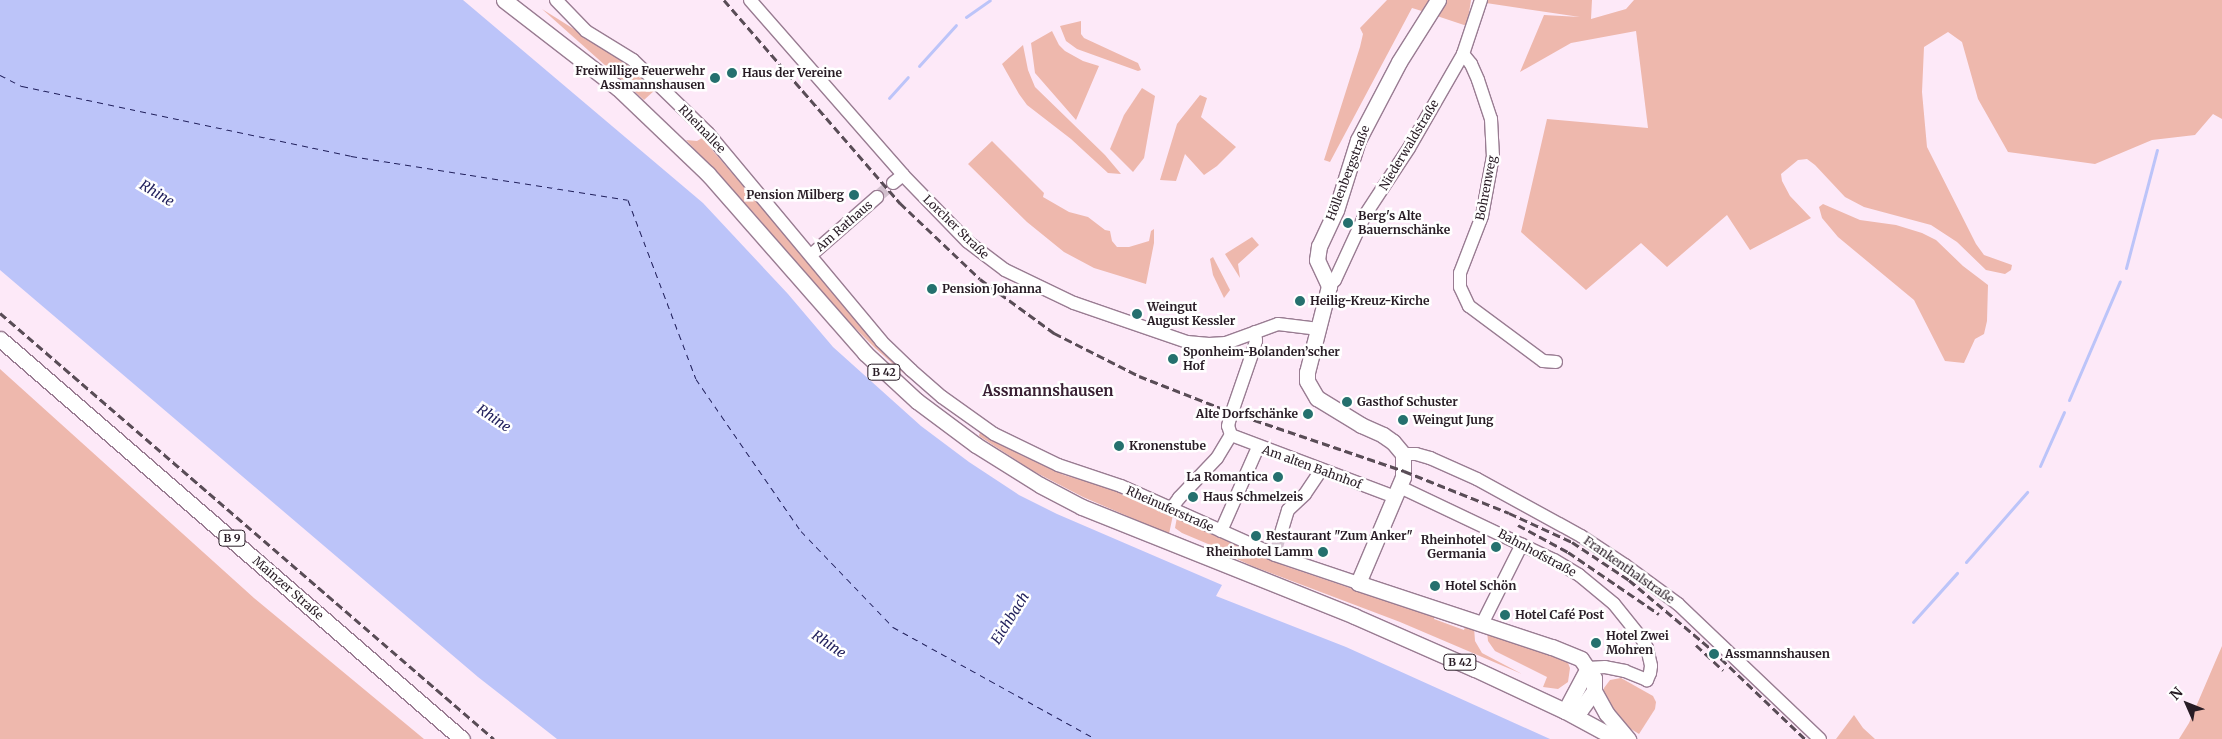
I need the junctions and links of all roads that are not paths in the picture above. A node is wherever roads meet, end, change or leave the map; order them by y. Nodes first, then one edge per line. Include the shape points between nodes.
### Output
1 (504, 0) edge
2 (556, 0) edge
3 (750, 0) edge
4 (1438, 0) edge
5 (1480, 0) edge
6 (1463, 54) junction
7 (903, 175) junction
8 (893, 184) tunnel mouth
9 (877, 197) tunnel mouth
10 (811, 255) junction
11 (1329, 286) junction
12 (1319, 329) junction
13 (1255, 332) junction
14 (0, 339) edge
15 (1556, 362) dead end
16 (1231, 435) junction
17 (1258, 447) junction
18 (1404, 454) junction
19 (1322, 470) junction
20 (1397, 492) junction
21 (1171, 510) junction
22 (1221, 531) junction
23 (1281, 533) tunnel mouth
24 (1522, 544) junction
25 (1358, 583) junction
26 (1482, 624) junction
27 (1588, 668) junction
28 (1594, 691) junction
29 (1565, 711) junction
30 (462, 739) edge
31 (1616, 739) edge
32 (1628, 739) edge
33 (1820, 739) edge

1 - 29 main road, B 42 via 618,88 708,174 864,353 923,406 976,445 1040,485 1089,510 1354,616
2 - 10 street, Rheinallee via 586,31 633,60 703,128
3 - 7 street, Lorcher Straße
4 - 11 main road, Höllenbergstraße via 1399,62 1354,150 1339,202 1318,246 1317,256
5 - 6 street, Niederwaldstraße
6 - 11 street, Niederwaldstraße via 1410,148 1365,215 1335,280
6 - 15 street, Bohrenweg via 1478,80 1490,119 1493,156 1482,216 1460,273 1460,287 1469,306 1543,361
7 - 8 street
7 - 13 street, Lorcher Straße via 968,242 994,263 1074,303 1187,342 1226,342
9 - 10 street, Am Rathaus
10 - 21 street, Rheinuferstraße via 886,346 942,397 994,434 1073,471 1121,486
11 - 12 main road
12 - 13 street, Lorcher Straße via 1278,324
12 - 18 main road via 1307,372 1312,392 1393,442
13 - 16 street via 1256,340 1228,426
14 - 30 main road, Mainzer Straße / B 9
16 - 17 street, Am alten Bahnhof
16 - 21 street via 1217,458
17 - 19 street, Am alten Bahnhof
17 - 22 street
18 - 20 main road via 1404,471
18 - 33 street, Frankenthalstraße via 1430,458 1477,479 1581,536 1625,565 1678,604
19 - 20 street, Am alten Bahnhof
19 - 23 street via 1305,494 1288,510
20 - 24 street, Bahnhofstraße via 1438,504
20 - 25 main road
21 - 22 street, Rheinuferstraße
22 - 25 street, Rheinuferstraße
24 - 26 street
24 - 27 street, Bahnhofstraße via 1579,576 1614,604 1642,640 1650,666 1647,680 1604,667
25 - 26 main road, Rheinuferstraße
26 - 27 main road, Rheinuferstraße via 1576,656
27 - 28 main road via 1595,682
27 - 29 main road
28 - 29 main road via 1581,709
28 - 32 main road via 1607,714
29 - 31 main road, B 42

